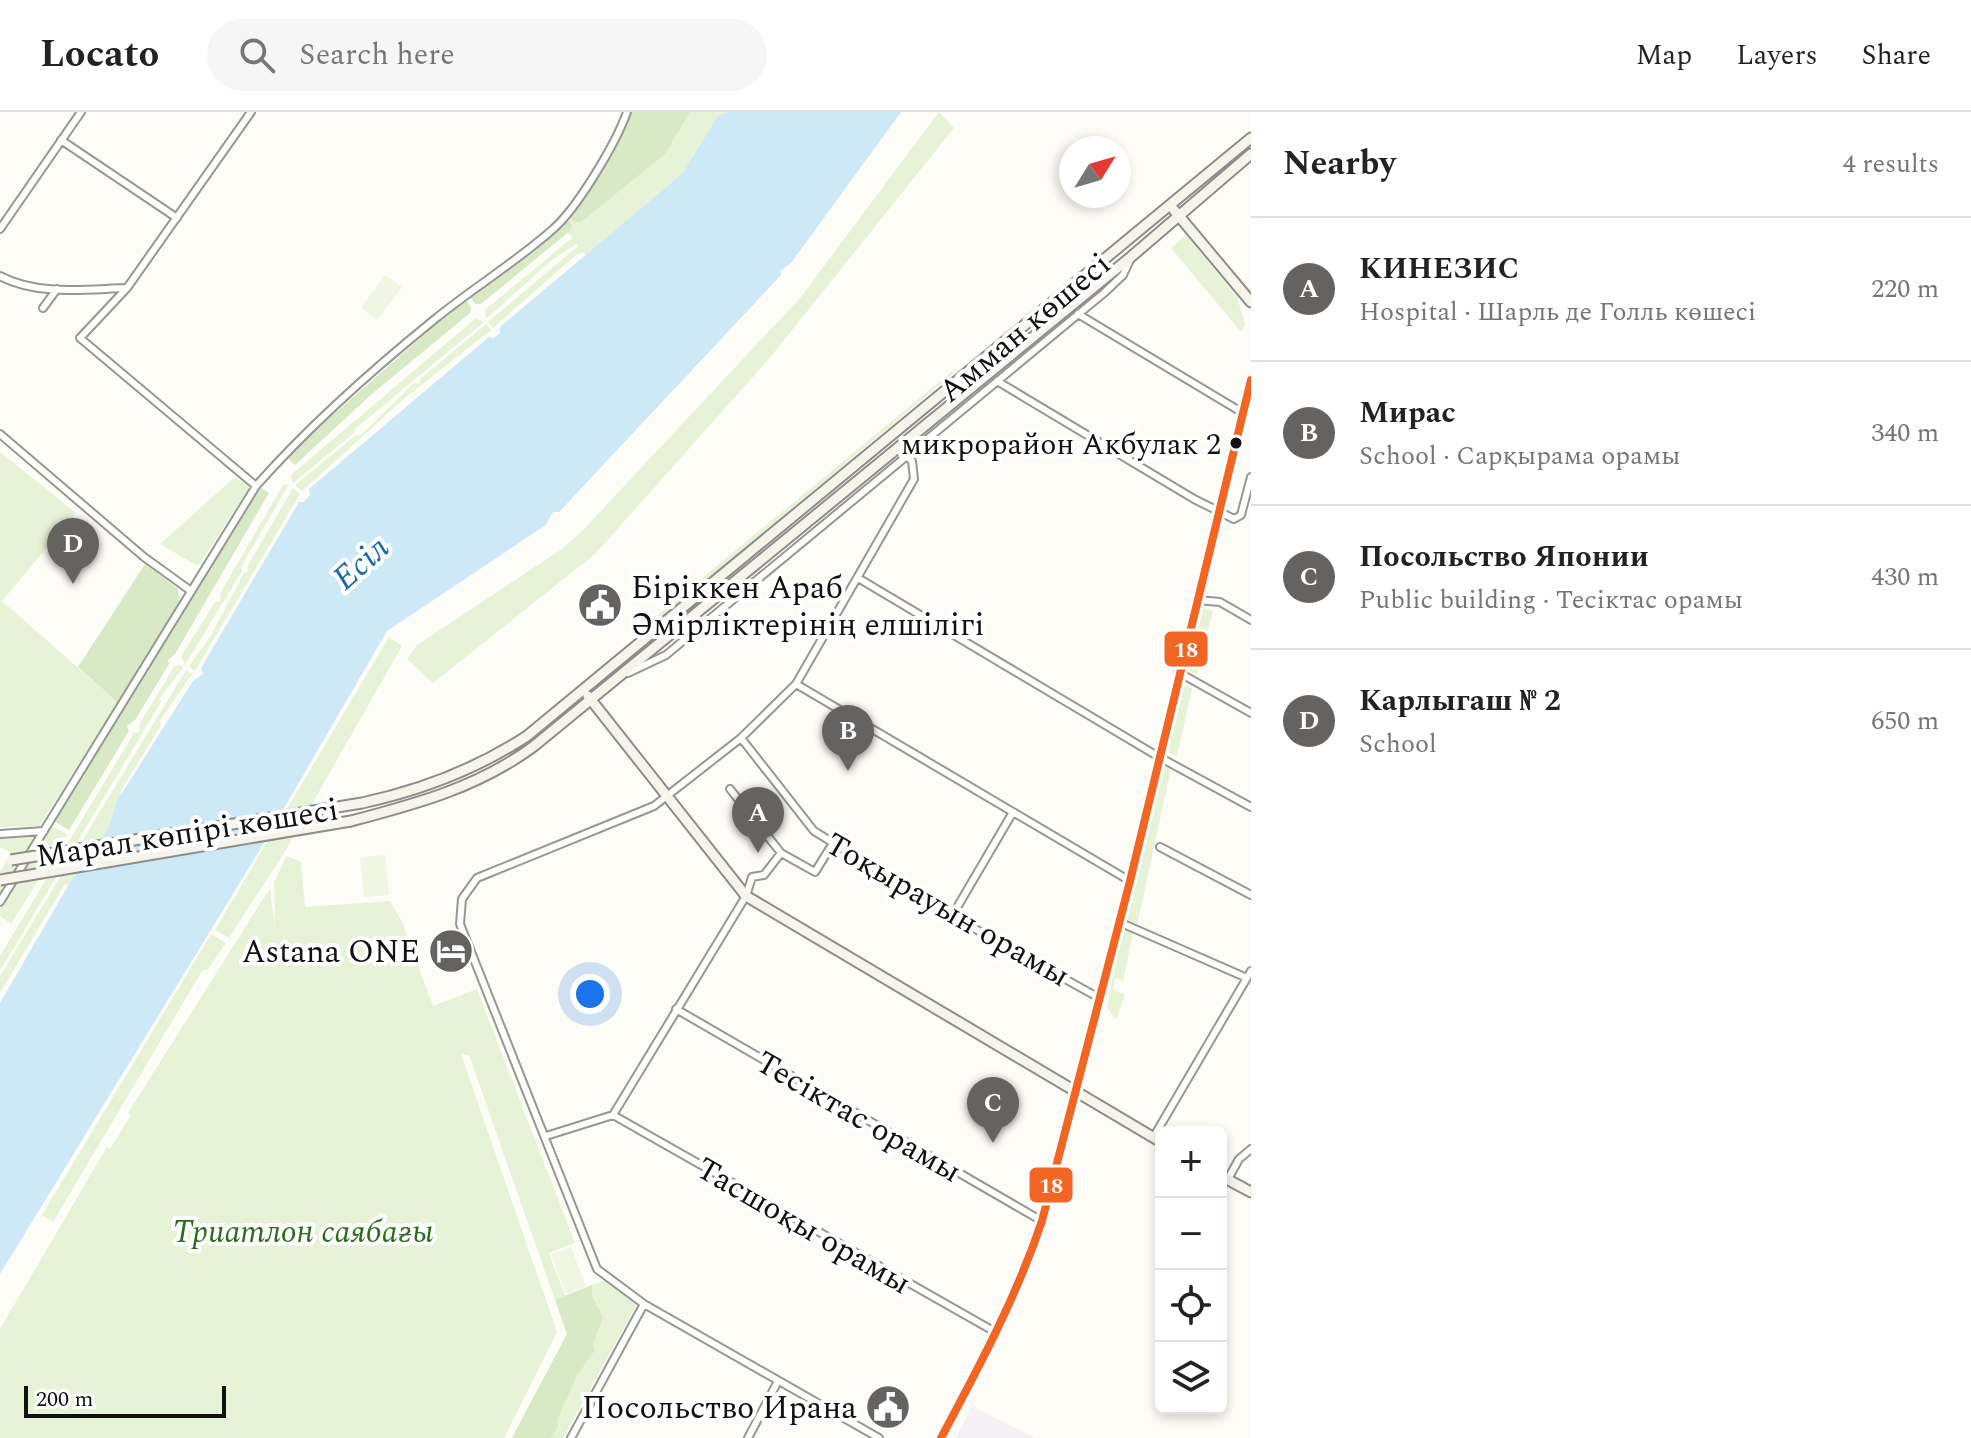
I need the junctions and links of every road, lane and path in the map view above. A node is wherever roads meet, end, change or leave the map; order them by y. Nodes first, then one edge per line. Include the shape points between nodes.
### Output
1 (81, 112) edge
2 (627, 112) edge
3 (247, 113) edge
4 (1251, 138) edge
5 (61, 140) junction
6 (1251, 154) edge
7 (1174, 210) junction
8 (177, 218) junction
9 (0, 229) edge
10 (1132, 256) junction
11 (0, 276) edge
12 (127, 288) junction
13 (57, 289) junction
14 (1251, 302) edge
15 (43, 308) dead end
16 (1078, 314) junction
17 (1251, 380) edge
18 (997, 381) junction
19 (1243, 413) junction
20 (0, 434) edge
21 (905, 455) junction
22 (1251, 477) edge
23 (256, 486) junction
24 (1217, 512) junction
25 (858, 578) junction
26 (191, 591) junction
27 (1197, 600) junction
28 (1251, 620) edge
29 (1178, 672) junction
30 (614, 680) junction
31 (796, 684) junction
32 (583, 690) junction
33 (590, 700) junction
34 (1251, 713) edge
35 (741, 738) junction
36 (1159, 757) junction
37 (730, 789) dead end
38 (667, 799) junction
39 (362, 803) joint
40 (1251, 807) edge
41 (1013, 812) junction
42 (351, 821) joint
43 (44, 831) junction
44 (0, 834) edge
45 (833, 843) junction
46 (1160, 847) dead end
47 (781, 853) junction
48 (5, 861) edge
49 (0, 880) edge
50 (1130, 881) junction
51 (1251, 895) edge
52 (746, 896) junction
53 (0, 902) edge
54 (952, 916) junction
55 (1119, 922) junction
56 (1249, 975) edge
57 (1101, 999) junction
58 (676, 1009) junction
59 (1076, 1095) junction
60 (613, 1115) junction
61 (1165, 1126) edge
62 (546, 1136) junction
63 (1155, 1139) edge
64 (1251, 1149) edge
65 (1227, 1174) edge
66 (1227, 1180) edge
67 (1251, 1192) edge
68 (1042, 1221) junction
69 (644, 1304) junction
70 (997, 1333) junction
71 (777, 1383) junction
72 (571, 1438) edge
73 (748, 1438) edge
74 (879, 1438) edge
75 (941, 1438) edge

1 - 5 street
2 - 23 street via 609,151 555,228 380,365
3 - 8 street
4 - 7 main road, Амман көшесі
5 - 8 street
5 - 9 street
6 - 7 main road, Амман көшесі
7 - 10 main road, Амман көшесі
7 - 14 main road
7 - 32 main road, Амман көшесі
8 - 12 street
10 - 16 street, Амман көшесі via 1123,275
10 - 30 main road, Амман көшесі
11 - 13 street
12 - 13 street
12 - 23 street via 80,338
13 - 15 street
16 - 18 street, Амман көшесі
16 - 19 street
17 - 19 main road
18 - 21 street, Амман көшесі
18 - 24 street
19 - 24 main road
20 - 26 street
21 - 25 street via 912,461 914,479
21 - 30 street, Амман көшесі via 666,655
22 - 24 street via 1241,515 1234,519
23 - 26 street
24 - 27 main road
25 - 31 street
25 - 36 street
26 - 43 street
27 - 28 street via 1220,602
27 - 29 main road
29 - 34 street
29 - 36 main road
30 - 33 main road, Амман көшесі
31 - 35 street
31 - 41 street
32 - 33 main road
32 - 39 main road, Амман көшесі via 492,759 423,788
33 - 38 main road
33 - 42 main road, Амман көшесі via 485,777
35 - 38 street
35 - 45 street, Тоқырауын орамы via 814,831
36 - 40 street
36 - 50 main road
37 - 47 street
38 - 52 main road
38 - 62 street via 477,878 462,899 460,924
39 - 48 main road, Марал көпірі көшесі, bridge
41 - 50 street
41 - 54 street
42 - 49 main road, Марал көпірі көшесі, bridge
43 - 44 street
43 - 53 street
45 - 47 street via 815,872
45 - 54 street, Тоқырауын орамы
46 - 51 street
47 - 52 street via 764,875 752,877
50 - 55 main road
52 - 58 street
52 - 59 main road
54 - 57 street, Тоқырауын орамы
55 - 56 street
55 - 57 main road
56 - 61 street
57 - 59 main road
58 - 60 street
58 - 68 street, Тесіктас орамы
59 - 63 main road
59 - 68 main road
60 - 62 street
60 - 70 street, Тасшоқы орамы
62 - 69 street via 597,1269
64 - 65 street
66 - 67 main road
68 - 70 main road
69 - 71 street
69 - 72 street
70 - 75 main road
71 - 73 street
71 - 74 street

